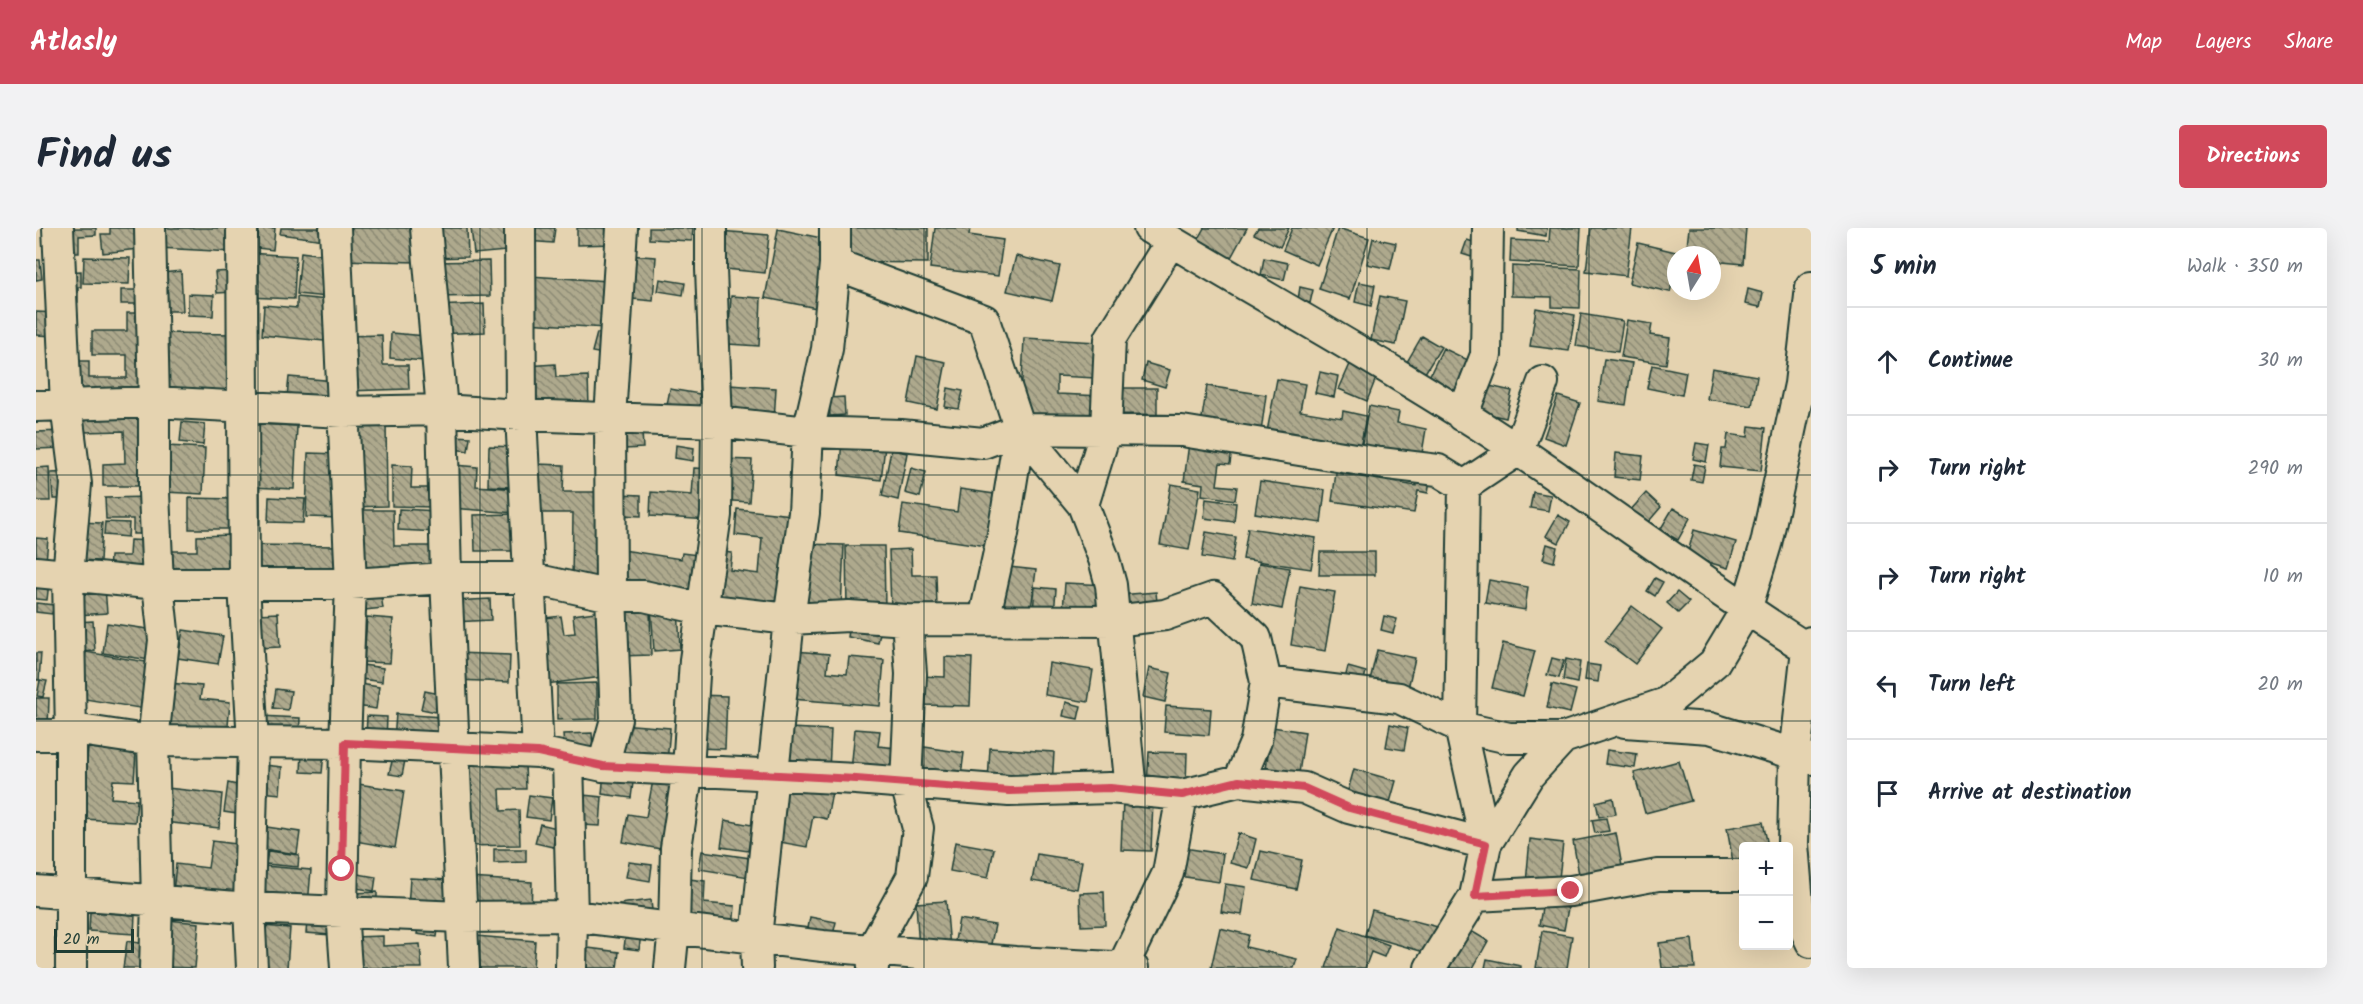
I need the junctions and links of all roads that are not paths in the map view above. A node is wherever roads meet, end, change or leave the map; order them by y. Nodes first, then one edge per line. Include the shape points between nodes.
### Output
1 (58, 228) edge
2 (150, 228) edge
3 (242, 228) edge
4 (334, 228) edge
5 (426, 228) edge
6 (520, 228) edge
7 (622, 228) edge
8 (711, 228) edge
9 (835, 228) edge
10 (1488, 228) edge
11 (1160, 235) edge
12 (835, 264) junction
13 (1811, 287) edge
14 (1543, 382) dead end
15 (154, 402) junction
16 (66, 405) junction
17 (36, 406) edge
18 (242, 408) junction
19 (442, 410) junction
20 (343, 412) junction
21 (521, 415) junction
22 (1462, 416) junction
23 (610, 418) junction
24 (717, 422) junction
25 (1020, 429) junction
26 (1106, 430) junction
27 (808, 432) junction
28 (1518, 450) junction
29 (1464, 486) junction
30 (1083, 505) junction
31 (36, 572) edge
32 (68, 576) junction
33 (446, 578) junction
34 (529, 578) junction
35 (158, 584) junction
36 (244, 584) junction
37 (351, 584) junction
38 (611, 596) junction
39 (702, 609) junction
40 (1746, 610) junction
41 (789, 619) junction
42 (907, 620) junction
43 (984, 620) junction
44 (1114, 621) junction
45 (1810, 648) edge
46 (1266, 682) junction
47 (1614, 721) junction
48 (1460, 727) junction
49 (36, 735) edge
50 (71, 735) junction
51 (1563, 738) junction
52 (153, 741) junction
53 (253, 743) junction
54 (345, 743) junction
55 (454, 748) junction
56 (538, 752) junction
57 (1803, 757) edge
58 (568, 759) junction
59 (603, 766) junction
60 (688, 769) junction
61 (774, 775) junction
62 (1239, 781) junction
63 (906, 784) junction
64 (1131, 790) junction
65 (1182, 795) junction
66 (1486, 844) junction
67 (1739, 874) edge
68 (1798, 876) edge
69 (36, 891) edge
70 (70, 893) junction
71 (1475, 896) junction
72 (157, 901) junction
73 (249, 908) junction
74 (342, 911) junction
75 (460, 916) junction
76 (572, 916) junction
77 (674, 928) junction
78 (756, 938) junction
79 (1811, 942) edge
80 (873, 959) edge
81 (1126, 967) edge
82 (71, 968) edge
83 (156, 968) edge
84 (252, 968) edge
85 (346, 968) edge
86 (464, 968) edge
87 (571, 968) edge
88 (670, 968) edge
89 (757, 968) edge
90 (1431, 968) edge

1 - 16 street
2 - 15 street
3 - 18 street
4 - 20 street
5 - 19 street
6 - 21 street
7 - 23 street
8 - 24 street
9 - 12 street
10 - 22 street via 1486,355
11 - 22 street
11 - 26 street via 1110,339
12 - 25 street via 984,320
12 - 27 street via 827,349
13 - 40 street via 1800,384 1766,544
14 - 28 street
15 - 16 street
15 - 18 street
15 - 35 street
16 - 17 street
16 - 32 street via 76,484
18 - 20 street
18 - 36 street
19 - 20 street
19 - 21 street
19 - 33 street
20 - 37 street
21 - 23 street
21 - 34 street
22 - 28 street
23 - 24 street
23 - 38 street
24 - 27 street
24 - 39 street via 716,515
25 - 26 street
25 - 27 street via 983,443
25 - 30 street
25 - 43 street
26 - 29 street via 1182,431 1438,470
26 - 30 street
27 - 41 street via 804,513
28 - 29 street
28 - 40 street
29 - 48 street
30 - 44 street via 1111,585
31 - 32 street
32 - 35 street
32 - 50 street
33 - 34 street
33 - 37 street
33 - 55 street
34 - 38 street
34 - 56 street
35 - 36 street
35 - 52 street via 164,640
36 - 37 street
36 - 53 street
37 - 54 street
38 - 39 street via 644,596
38 - 59 street via 616,718
39 - 41 street
39 - 60 street via 694,660
40 - 45 street
40 - 47 street via 1714,663 1666,703
41 - 42 street via 849,616
41 - 61 street
42 - 43 street
42 - 63 street via 911,674
43 - 44 street
44 - 46 street via 1165,615 1213,598 1256,638
44 - 64 street
45 - 57 street
46 - 48 street via 1399,698
46 - 62 street via 1256,741
47 - 51 street
47 - 57 street via 1710,728
48 - 51 street via 1509,738
48 - 66 street
49 - 50 street
50 - 52 street via 80,730
50 - 70 street
51 - 66 street via 1529,775
52 - 53 street
52 - 72 street
53 - 54 street
53 - 73 street
54 - 55 street
54 - 74 street
55 - 56 street
55 - 75 street
56 - 58 street
57 - 68 street via 1793,844
58 - 59 street
58 - 76 street
59 - 60 street
60 - 61 street
60 - 77 street via 675,848
61 - 63 street
61 - 78 street
62 - 65 street
62 - 66 street via 1304,788 1349,808
63 - 64 street via 1009,791
63 - 80 street via 918,828 912,876
64 - 65 street
65 - 81 street via 1168,873
66 - 71 street
67 - 71 street via 1658,875 1571,891
68 - 79 street via 1799,916
69 - 70 street
70 - 72 street
70 - 82 street
71 - 90 street
72 - 73 street
72 - 83 street
73 - 74 street
73 - 84 street
74 - 75 street
74 - 85 street
75 - 76 street
75 - 86 street
76 - 77 street
76 - 87 street
77 - 78 street
77 - 88 street
78 - 80 street
78 - 89 street
80 - 81 street

